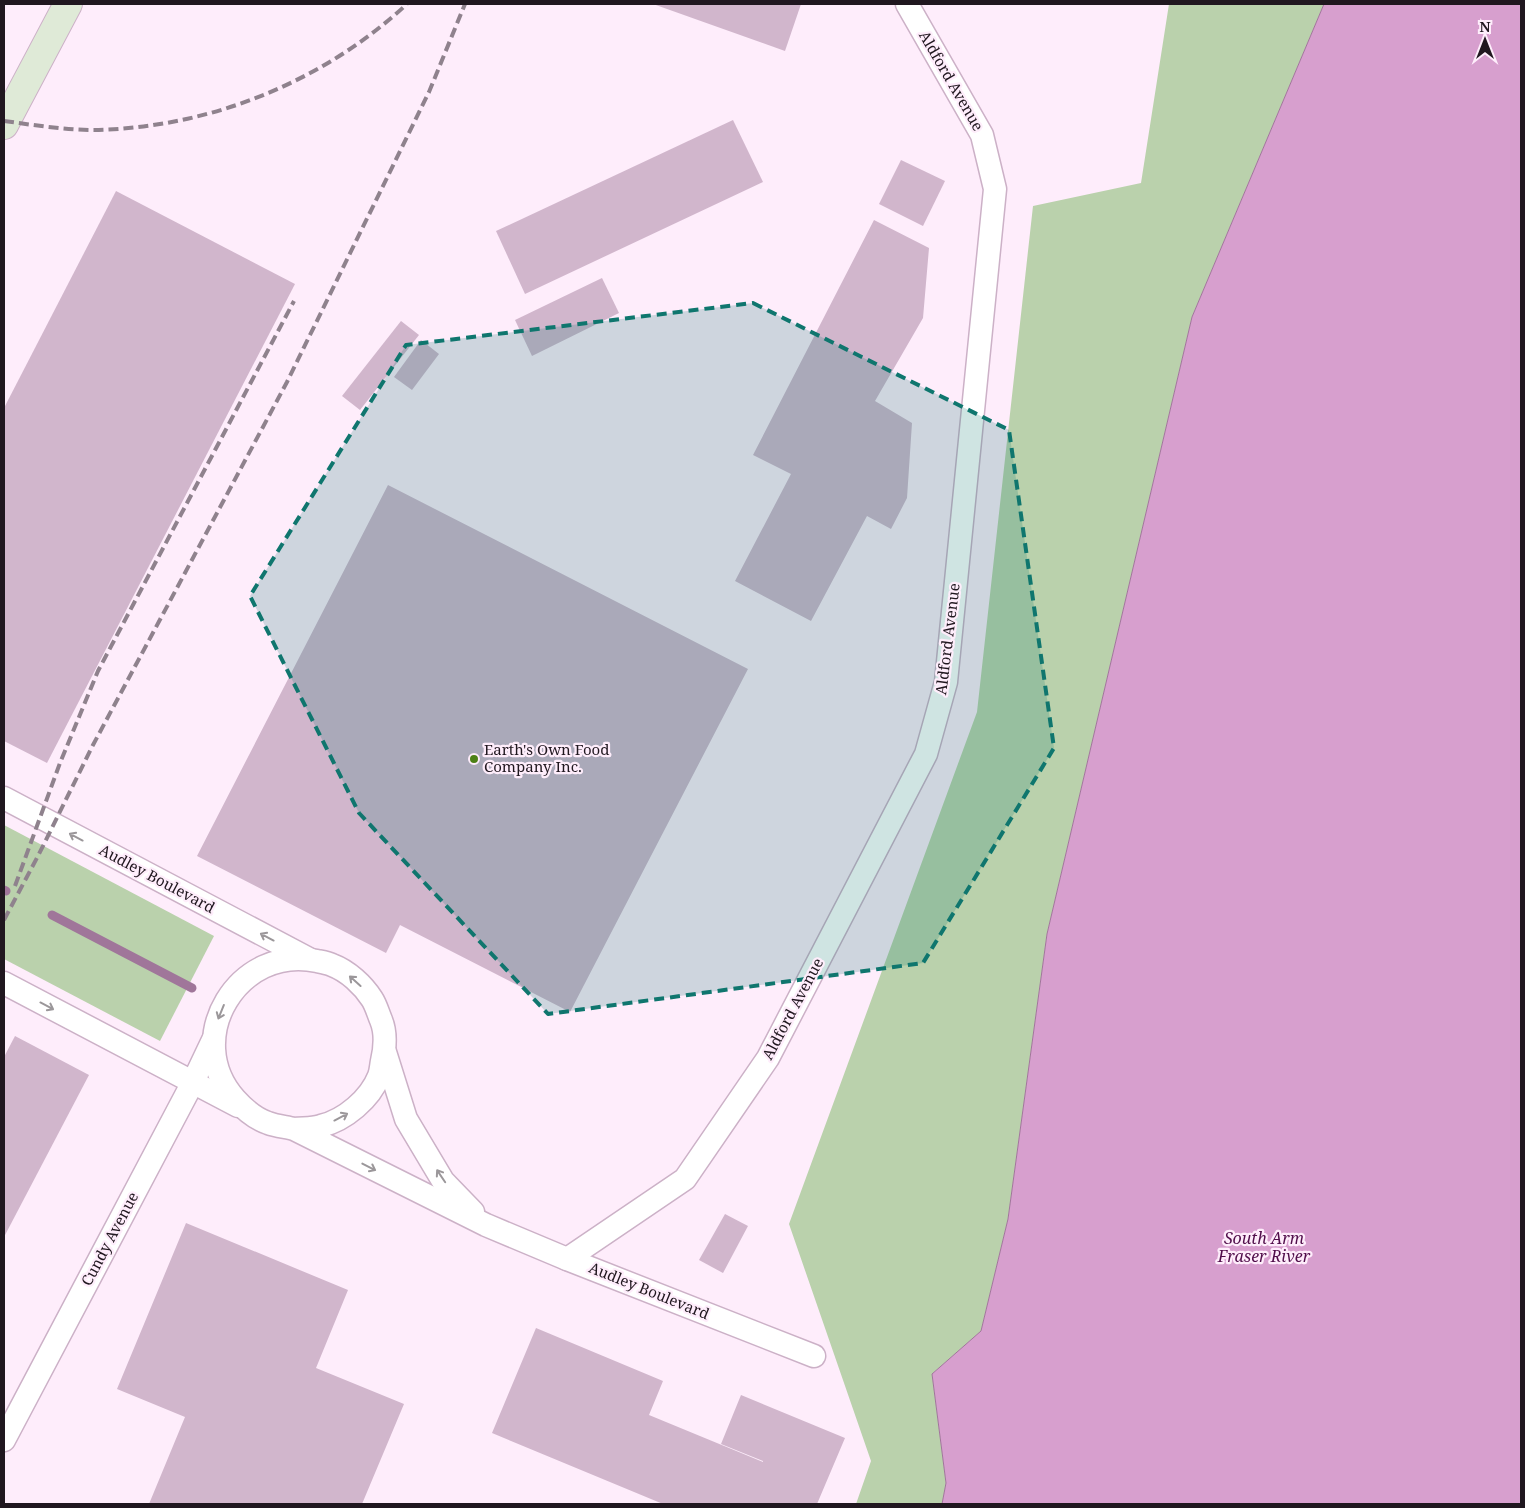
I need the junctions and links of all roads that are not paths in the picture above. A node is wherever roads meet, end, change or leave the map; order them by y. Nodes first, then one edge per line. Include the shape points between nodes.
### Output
1 (68, 4) edge
2 (907, 4) edge
3 (4, 125) edge
4 (4, 798) edge
5 (310, 960) junction
6 (4, 983) edge
7 (214, 1038) junction
8 (385, 1051) junction
9 (193, 1082) junction
10 (245, 1110) junction
11 (294, 1129) junction
12 (486, 1225) junction
13 (567, 1259) junction
14 (814, 1356) dead end
15 (4, 1440) edge

1 - 3 street
2 - 13 street, Aldford Avenue via 982,135 995,189 946,682 926,754 768,1058 685,1179
5 -> 4 street, Audley Boulevard
5 -> 7 street via 279,961 254,971 234,989 220,1012
8 -> 5 street via 383,1024 373,999 355,979 332,964
6 -> 9 street
7 - 9 street, Cundy Avenue
7 - 10 street via 216,1065 227,1090
11 -> 8 street via 320,1127 345,1116 365,1099 379,1076
12 -> 8 street, Audley Boulevard via 443,1181 406,1119
9 - 10 street
9 - 15 street, Cundy Avenue
10 - 11 street via 268,1123
11 -> 12 street, Audley Boulevard
12 - 13 street, Audley Boulevard
13 - 14 street, Audley Boulevard

